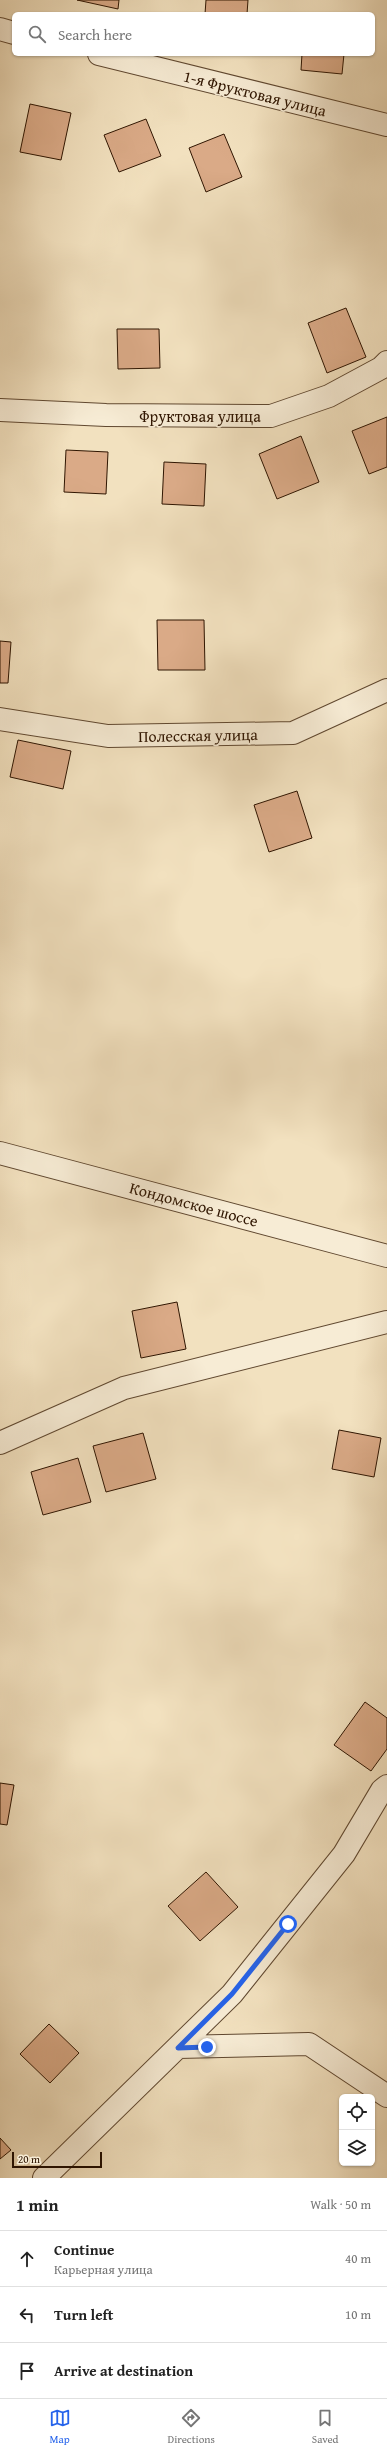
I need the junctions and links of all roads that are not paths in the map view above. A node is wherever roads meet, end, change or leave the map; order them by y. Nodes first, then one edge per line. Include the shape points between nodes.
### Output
1 (0, 29) edge
2 (12, 32) edge
3 (107, 56) edge
4 (387, 125) edge
5 (387, 362) edge
6 (0, 410) edge
7 (387, 690) edge
8 (0, 720) edge
9 (0, 1153) edge
10 (387, 1256) edge
11 (387, 1322) edge
12 (0, 1443) edge
13 (387, 1786) edge
14 (178, 2048) junction
15 (387, 2096) edge
16 (44, 2178) edge

1 - 2 street
3 - 4 street, 1-я Фруктовая улица
5 - 6 street, Фруктовая улица via 381,368 329,396 271,416 106,415
7 - 8 street, Полесская улица via 293,733 108,736
9 - 10 street, Кондомское шоссе
11 - 12 street via 124,1388
13 - 14 street via 382,1790 344,1854 252,1970 232,1994
14 - 15 street via 309,2044
14 - 16 street

